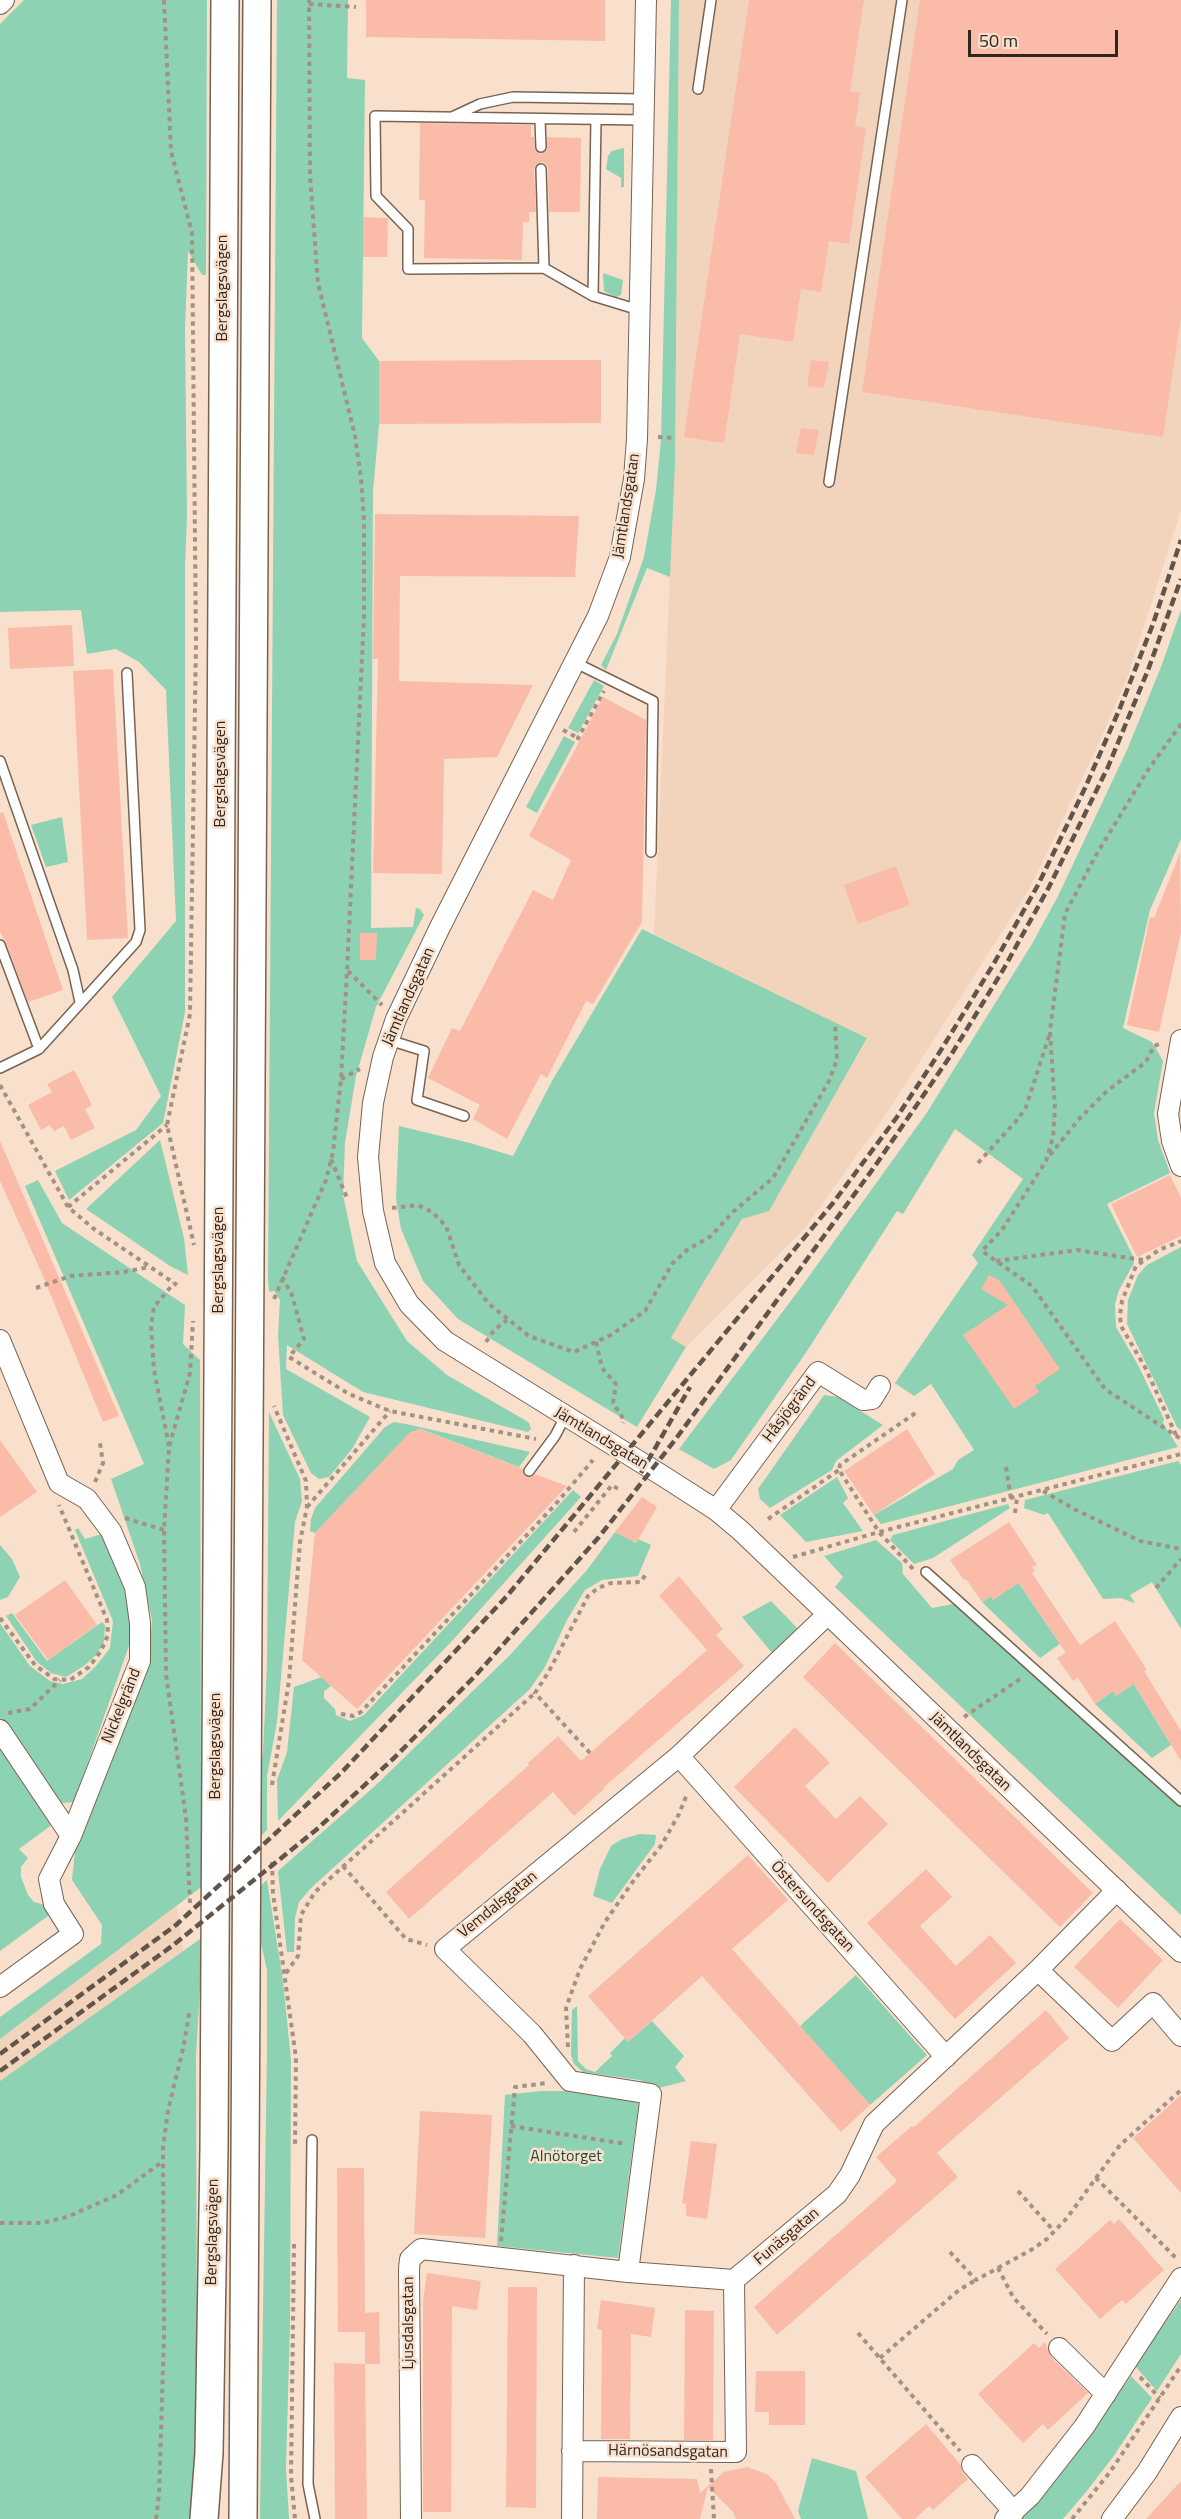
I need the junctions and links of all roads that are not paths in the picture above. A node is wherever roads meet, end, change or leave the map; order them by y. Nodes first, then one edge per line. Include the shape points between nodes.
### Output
1 (4, 0) edge
2 (225, 0) edge
3 (257, 0) edge
4 (646, 0) edge
5 (711, 0) edge
6 (902, 0) edge
7 (0, 4) edge
8 (698, 89) dead end
9 (644, 99) junction
10 (450, 118) junction
11 (540, 120) junction
12 (597, 120) junction
13 (643, 120) junction
14 (541, 147) dead end
15 (541, 169) dead end
16 (543, 268) junction
17 (593, 296) junction
18 (639, 310) junction
19 (830, 482) dead end
20 (576, 663) junction
21 (127, 673) dead end
22 (0, 761) edge
23 (651, 852) dead end
24 (0, 945) edge
25 (80, 1002) junction
26 (389, 1040) junction
27 (1181, 1040) edge
28 (39, 1049) junction
29 (0, 1068) edge
30 (464, 1116) dead end
31 (1181, 1166) edge
32 (0, 1340) edge
33 (880, 1386) dead end
34 (565, 1417) junction
35 (529, 1471) dead end
36 (716, 1510) junction
37 (926, 1572) road end
38 (828, 1614) junction
39 (0, 1730) edge
40 (679, 1756) junction
41 (1181, 1801) edge
42 (70, 1836) junction
43 (1117, 1890) junction
44 (1181, 1952) edge
45 (1038, 1970) junction
46 (0, 1987) edge
47 (1181, 2036) edge
48 (946, 2057) junction
49 (312, 2140) dead end
50 (574, 2265) junction
51 (628, 2272) junction
52 (1181, 2278) edge
53 (734, 2280) junction
54 (1059, 2348) road end
55 (1106, 2394) junction
56 (1181, 2417) edge
57 (572, 2451) junction
58 (972, 2465) road end
59 (1009, 2515) edge
60 (204, 2519) edge
61 (243, 2519) edge
62 (315, 2519) edge
63 (411, 2519) edge
64 (572, 2519) edge
65 (1112, 2519) edge

1 - 7 street
2 - 60 main road, Bergslagsvägen via 214,2149 209,2453
3 - 61 main road, Bergslagsvägen
4 - 9 street, Jämtlandsgatan
5 - 8 lane
6 - 19 lane
9 - 10 lane via 513,98 480,104
9 - 13 street, Jämtlandsgatan
10 - 11 lane
10 - 16 lane via 375,116 376,196 408,229 408,268
11 - 12 lane
11 - 14 lane
12 - 13 lane
12 - 17 lane
13 - 18 street, Jämtlandsgatan
15 - 16 lane
16 - 17 lane
17 - 18 lane
18 - 20 street, Jämtlandsgatan via 634,480 620,557
20 - 23 lane via 653,702
20 - 26 street, Jämtlandsgatan via 440,927
21 - 25 lane via 140,930 136,942
22 - 25 lane via 73,970
24 - 28 lane
25 - 28 lane
26 - 30 lane via 424,1051 417,1100
26 - 34 street, Jämtlandsgatan via 373,1103 368,1157 373,1211 385,1263 409,1304 445,1341
27 - 31 street via 1168,1114
28 - 29 lane
32 - 42 street, Nickelgränd via 59,1483 92,1504 111,1531 135,1587 140,1661
33 - 36 street, Håsjögränd via 872,1399 863,1400 818,1372
34 - 35 lane
34 - 36 street, Jämtlandsgatan
36 - 38 street, Jämtlandsgatan
37 - 41 lane
38 - 40 street, Vemdalsgatan
38 - 43 street, Jämtlandsgatan
39 - 42 street
40 - 48 street, Östersundsgatan
40 - 51 street, Vemdalsgatan via 445,1949 532,2034 570,2080 651,2094
42 - 46 street, Nickelgränd via 48,1879 54,1904 73,1934
43 - 44 street, Jämtlandsgatan
43 - 45 street, Funäsgatan
45 - 47 street via 1112,2041 1153,2003
45 - 48 street, Funäsgatan
48 - 53 street, Funäsgatan via 874,2124 837,2194
49 - 62 lane via 308,2484
50 - 51 street
50 - 57 street
50 - 63 street, Ljusdalsgatan via 421,2249 410,2259
51 - 53 street
52 - 55 street
53 - 57 street, Härnösandsgatan via 736,2452
54 - 55 street
55 - 59 street via 1030,2496
56 - 65 street
57 - 64 street
58 - 59 street

